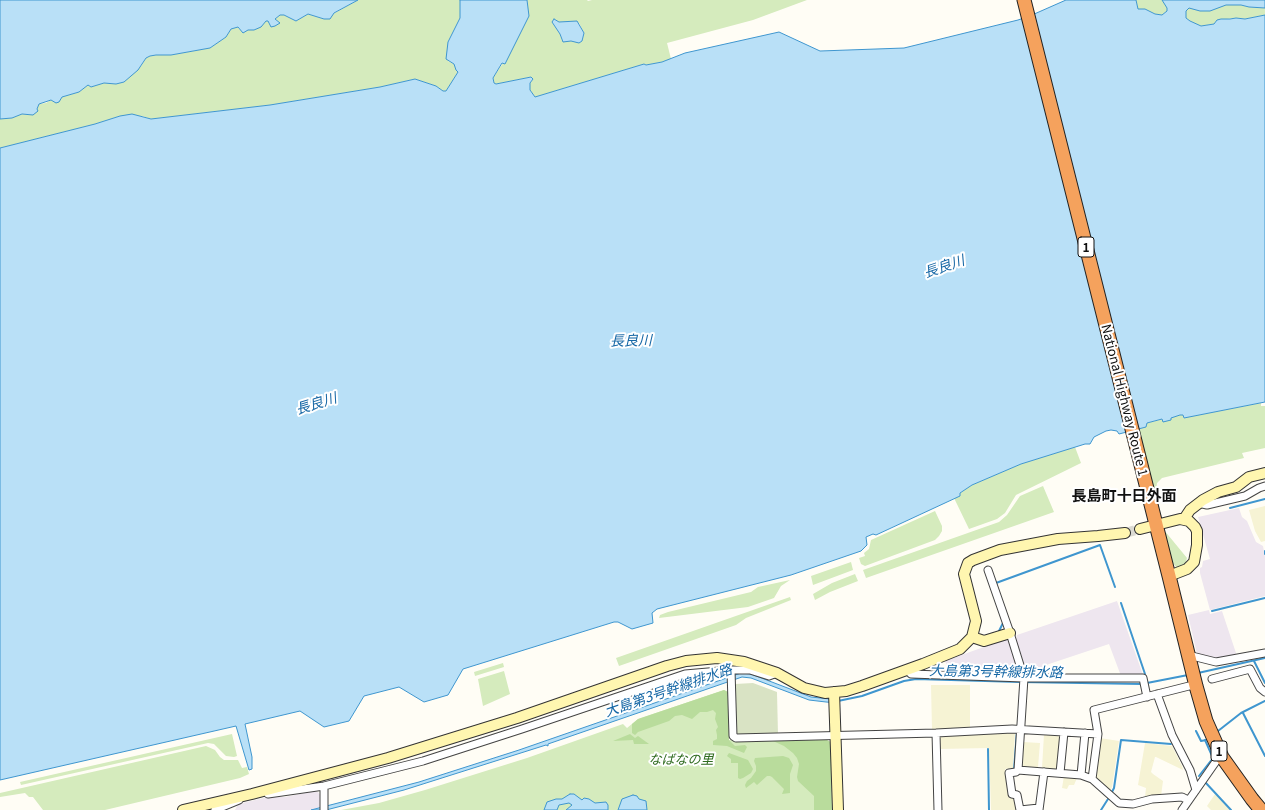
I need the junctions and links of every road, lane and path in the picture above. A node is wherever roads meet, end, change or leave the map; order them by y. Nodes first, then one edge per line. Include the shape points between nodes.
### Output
1 (1024, 0) edge
2 (1265, 473) edge
3 (1265, 486) edge
4 (1198, 503) junction
5 (1184, 519) junction
6 (1156, 524) junction
7 (1140, 529) tunnel mouth
8 (1125, 532) tunnel mouth
9 (988, 570) dead end
10 (1169, 576) junction
11 (1010, 634) junction
12 (972, 638) junction
13 (1265, 653) edge
14 (1189, 659) junction
15 (907, 670) junction
16 (776, 673) junction
17 (731, 676) junction
18 (1212, 679) dead end
19 (1024, 681) junction
20 (1195, 684) junction
21 (1265, 692) edge
22 (1157, 694) junction
23 (1147, 697) junction
24 (834, 698) junction
25 (1021, 729) junction
26 (1064, 732) junction
27 (936, 733) junction
28 (1085, 733) junction
29 (1098, 734) junction
30 (836, 735) junction
31 (1222, 757) junction
32 (1018, 770) junction
33 (1044, 772) junction
34 (1060, 773) junction
35 (1081, 775) junction
36 (1092, 779) junction
37 (324, 786) junction
38 (1196, 790) junction
39 (252, 794) junction
40 (1188, 800) junction
41 (324, 807) edge
42 (1039, 809) edge
43 (183, 810) edge
44 (216, 810) edge
45 (838, 810) edge
46 (938, 810) edge
47 (1182, 810) edge
48 (1261, 810) edge

1 - 6 highway, National Highway Route 1 / 1
2 - 4 street via 1249,477 1236,487 1218,492
3 - 4 street via 1245,496 1207,505
4 - 5 street
5 - 6 street
5 - 10 street via 1197,531 1196,557 1188,569
6 - 7 street
6 - 10 highway, National Highway Route 1 / 1
8 - 12 street via 1050,540 1000,550 968,563 964,574 976,621
9 - 11 street
10 - 14 highway, National Highway Route 1 / 1
11 - 12 street via 984,641
11 - 19 street
12 - 15 street via 960,649
13 - 14 street via 1216,662
14 - 20 highway, National Highway Route 1 / 1
15 - 19 street via 911,674
15 - 24 street via 846,691
16 - 17 street via 769,676 750,670
16 - 24 street via 804,688
16 - 39 street via 744,662 717,658 686,661 395,756
17 - 30 street via 733,736 736,738
17 - 37 street via 685,674 430,758
18 - 21 street via 1250,669 1260,688
19 - 23 street via 1143,678
19 - 25 street
20 - 22 street
20 - 31 highway, National Highway Route 1 / 1 via 1206,721
22 - 23 street
22 - 38 street
23 - 29 street via 1094,710
24 - 30 street
25 - 26 street
25 - 27 street
25 - 32 street
26 - 28 street
26 - 34 street
27 - 30 street
27 - 46 street
28 - 29 street
28 - 35 street
29 - 36 street
30 - 45 street
31 - 38 street via 1217,760
31 - 48 highway, National Highway Route 1 / 1
32 - 33 street
32 - 42 street via 1009,773 1012,794 1017,795 1020,810
33 - 34 street
33 - 42 street
34 - 35 street
35 - 36 street
36 - 40 street via 1119,803 1133,804 1152,799 1182,797
37 - 39 street
37 - 41 street
38 - 40 street
39 - 43 street
39 - 44 street
40 - 47 street

